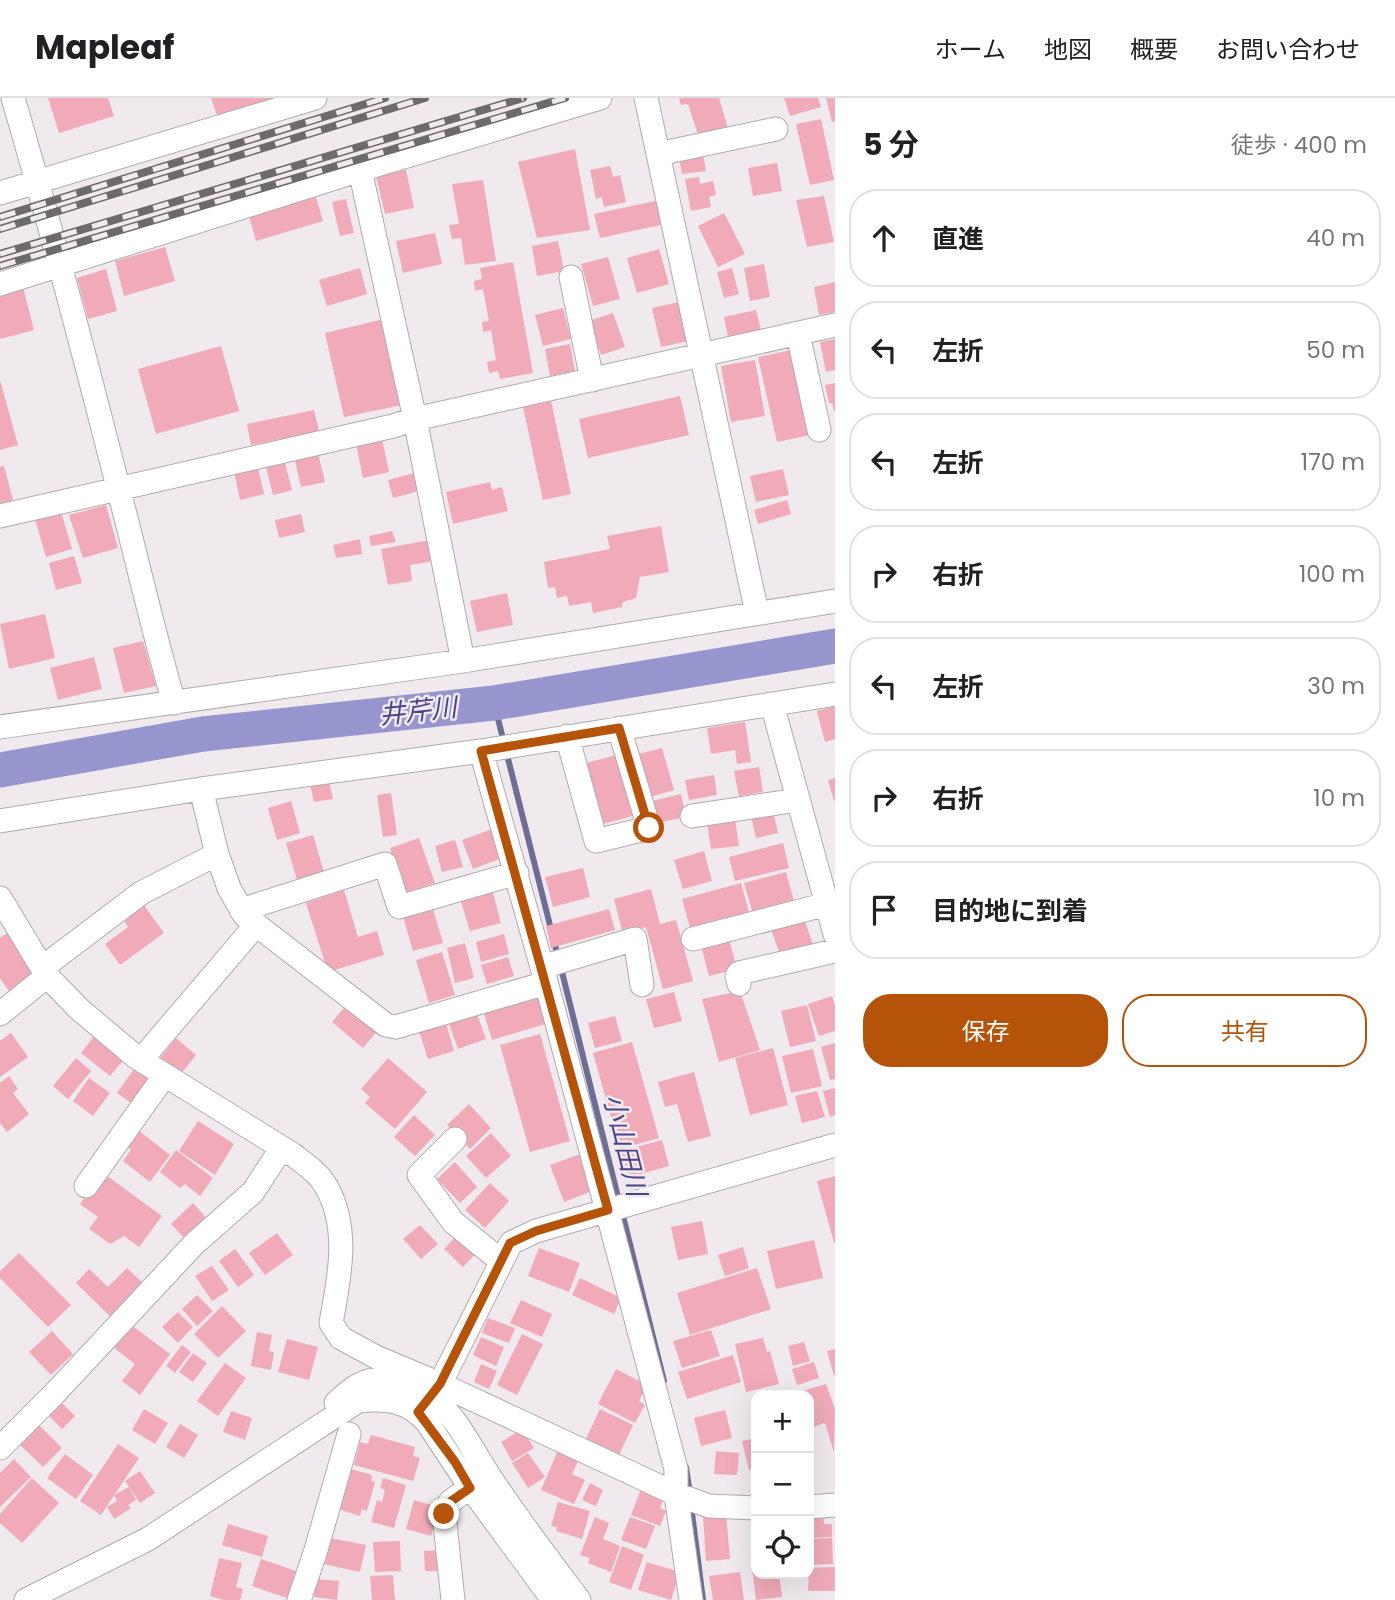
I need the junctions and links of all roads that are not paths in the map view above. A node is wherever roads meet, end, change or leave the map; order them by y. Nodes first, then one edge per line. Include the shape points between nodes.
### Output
1 (13, 98) edge
2 (315, 98) edge
3 (600, 98) edge
4 (646, 98) edge
5 (776, 129) dead end
6 (658, 153) junction
7 (360, 170) junction
8 (38, 182) junction
9 (0, 193) edge
10 (59, 267) junction
11 (571, 277) dead end
12 (0, 284) edge
13 (835, 325) edge
14 (798, 334) junction
15 (702, 354) junction
16 (592, 380) junction
17 (415, 418) junction
18 (819, 430) dead end
19 (119, 489) junction
20 (0, 516) edge
21 (835, 601) edge
22 (757, 613) junction
23 (463, 661) junction
24 (835, 694) edge
25 (174, 703) junction
26 (772, 704) junction
27 (0, 727) edge
28 (619, 728) junction
29 (567, 737) junction
30 (481, 751) junction
31 (201, 789) junction
32 (798, 800) junction
33 (692, 816) dead end
34 (0, 821) edge
35 (217, 854) junction
36 (517, 873) junction
37 (0, 898) edge
38 (827, 904) junction
39 (248, 917) junction
40 (7, 926) edge
41 (835, 934) edge
42 (693, 939) dead end
43 (835, 951) edge
44 (44, 972) junction
45 (544, 975) junction
46 (739, 984) dead end
47 (642, 985) dead end
48 (0, 1014) edge
49 (141, 1060) junction
50 (165, 1075) junction
51 (455, 1139) dead end
52 (835, 1145) edge
53 (292, 1154) junction
54 (86, 1186) dead end
55 (608, 1210) junction
56 (501, 1261) junction
57 (430, 1398) junction
58 (349, 1434) dead end
59 (0, 1448) edge
60 (470, 1488) junction
61 (676, 1494) junction
62 (835, 1505) edge
63 (814, 1507) edge
64 (751, 1508) edge
65 (26, 1600) edge
66 (299, 1600) edge
67 (453, 1600) edge
68 (553, 1600) edge
69 (579, 1600) edge
70 (691, 1600) edge

1 - 8 street
2 - 8 street
3 - 7 street
4 - 6 street
5 - 6 street
6 - 15 street
7 - 10 street
7 - 17 street
8 - 9 street
8 - 10 street
10 - 12 street
10 - 19 street
11 - 16 street
13 - 14 street
14 - 15 street
14 - 18 street
15 - 16 street
15 - 22 street
16 - 17 street
17 - 19 street
17 - 23 street
19 - 20 street
19 - 25 street
21 - 22 street
22 - 23 street
23 - 25 street
24 - 26 street
25 - 27 street
26 - 28 street
26 - 32 street
28 - 29 street
28 - 29 street via 649,828 596,841
29 - 30 street
30 - 31 street
30 - 36 street
31 - 34 street
31 - 35 street
32 - 33 street
32 - 38 street
35 - 39 street via 229,888
35 - 44 street via 141,893
36 - 39 street via 400,907 385,864
36 - 45 street
37 - 40 street
38 - 41 street
38 - 42 street
39 - 45 street via 386,1025 396,1027
39 - 49 street
40 - 44 street
43 - 46 street via 739,974
44 - 48 street
44 - 49 street via 79,1009
45 - 47 street via 635,939
45 - 55 street
49 - 50 street
50 - 53 street
50 - 54 street
51 - 56 street via 419,1175 453,1222
52 - 55 street
53 - 57 street via 327,1188 337,1215 342,1250 331,1324 341,1338 376,1357
53 - 59 street via 279,1152 253,1192 194,1244
55 - 56 street via 510,1243
55 - 61 street via 676,1469
56 - 57 street
57 - 60 street
57 - 61 street
57 - 65 street via 358,1401 148,1539
57 - 69 street via 461,1429
58 - 66 street
60 - 67 street via 450,1502 444,1514
60 - 68 street
61 - 64 street via 709,1506
61 - 70 street
62 - 63 street

